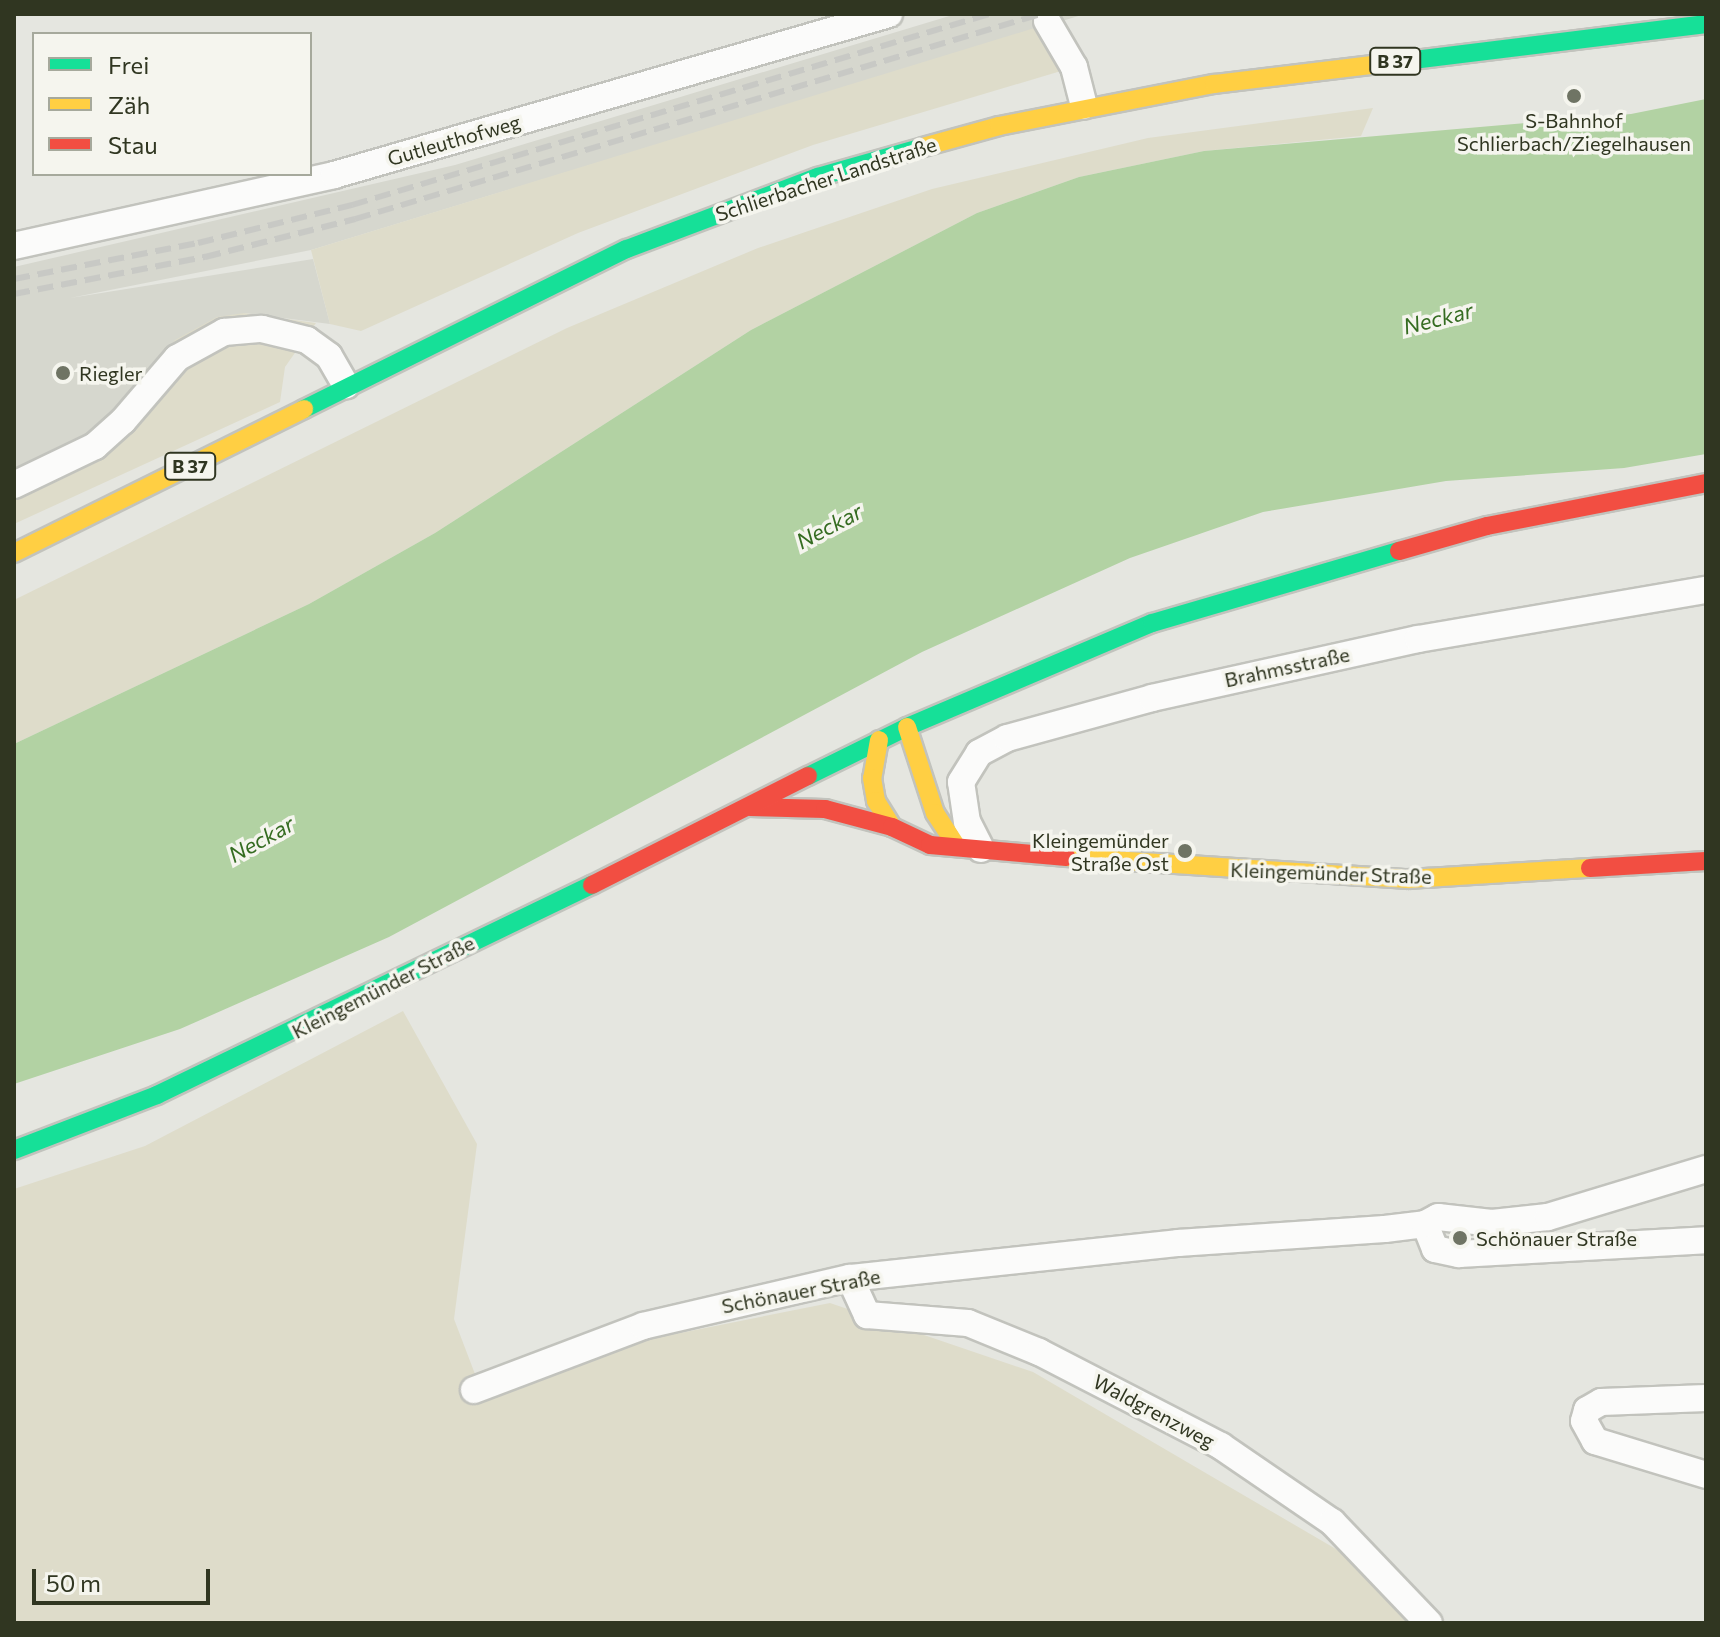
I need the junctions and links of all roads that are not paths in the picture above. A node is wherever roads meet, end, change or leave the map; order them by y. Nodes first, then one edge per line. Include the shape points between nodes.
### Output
1 (889, 14) edge
2 (1047, 21) dead end
3 (1706, 24) edge
4 (1084, 106) junction
5 (14, 246) edge
6 (346, 386) junction
7 (1706, 483) edge
8 (14, 485) edge
9 (14, 553) edge
10 (1706, 590) edge
11 (907, 727) junction
12 (879, 740) junction
13 (744, 807) junction
14 (892, 827) junction
15 (968, 847) junction
16 (1706, 861) edge
17 (14, 1150) edge
18 (1706, 1169) edge
19 (1425, 1224) junction
20 (1706, 1240) edge
21 (850, 1278) junction
22 (474, 1390) dead end
23 (1706, 1398) edge
24 (1706, 1475) edge
25 (1429, 1623) edge

1 - 5 street, Gutleuthofweg via 334,175
2 - 4 street via 1074,67
3 - 4 main road, Schlierbacher Landstraße / B 37 via 1214,84
4 - 6 main road, Schlierbacher Landstraße / B 37 via 818,177 667,232
6 - 8 street via 329,356 307,340 262,329 224,332 177,358 95,446
6 - 9 main road, Schlierbacher Landstraße / B 37
7 - 11 main road, Kleingemünder Straße via 1487,526 1220,599 1042,667
10 - 15 street, Brahmsstraße via 1418,639 1045,726 979,753 961,782
11 - 12 main road, Kleingemünder Straße
11 - 15 main road via 935,813
12 - 13 main road, Kleingemünder Straße
12 - 14 main road via 872,778 876,801
13 - 14 main road, Kleingemünder Straße via 825,809
13 - 17 main road, Kleingemünder Straße via 342,1010 157,1095
14 - 15 main road, Kleingemünder Straße via 922,843
15 - 16 main road, Kleingemünder Straße via 1408,879
18 - 19 street, Schönauer Straße via 1548,1217 1492,1223 1438,1217
19 - 20 street via 1435,1249 1459,1254
19 - 21 street, Schönauer Straße via 1178,1243
21 - 22 street, Schönauer Straße via 643,1326
21 - 25 street, Waldgrenzweg via 867,1315 968,1323 1058,1362 1221,1446 1332,1522
23 - 24 street via 1601,1402 1587,1410 1584,1421 1595,1441

